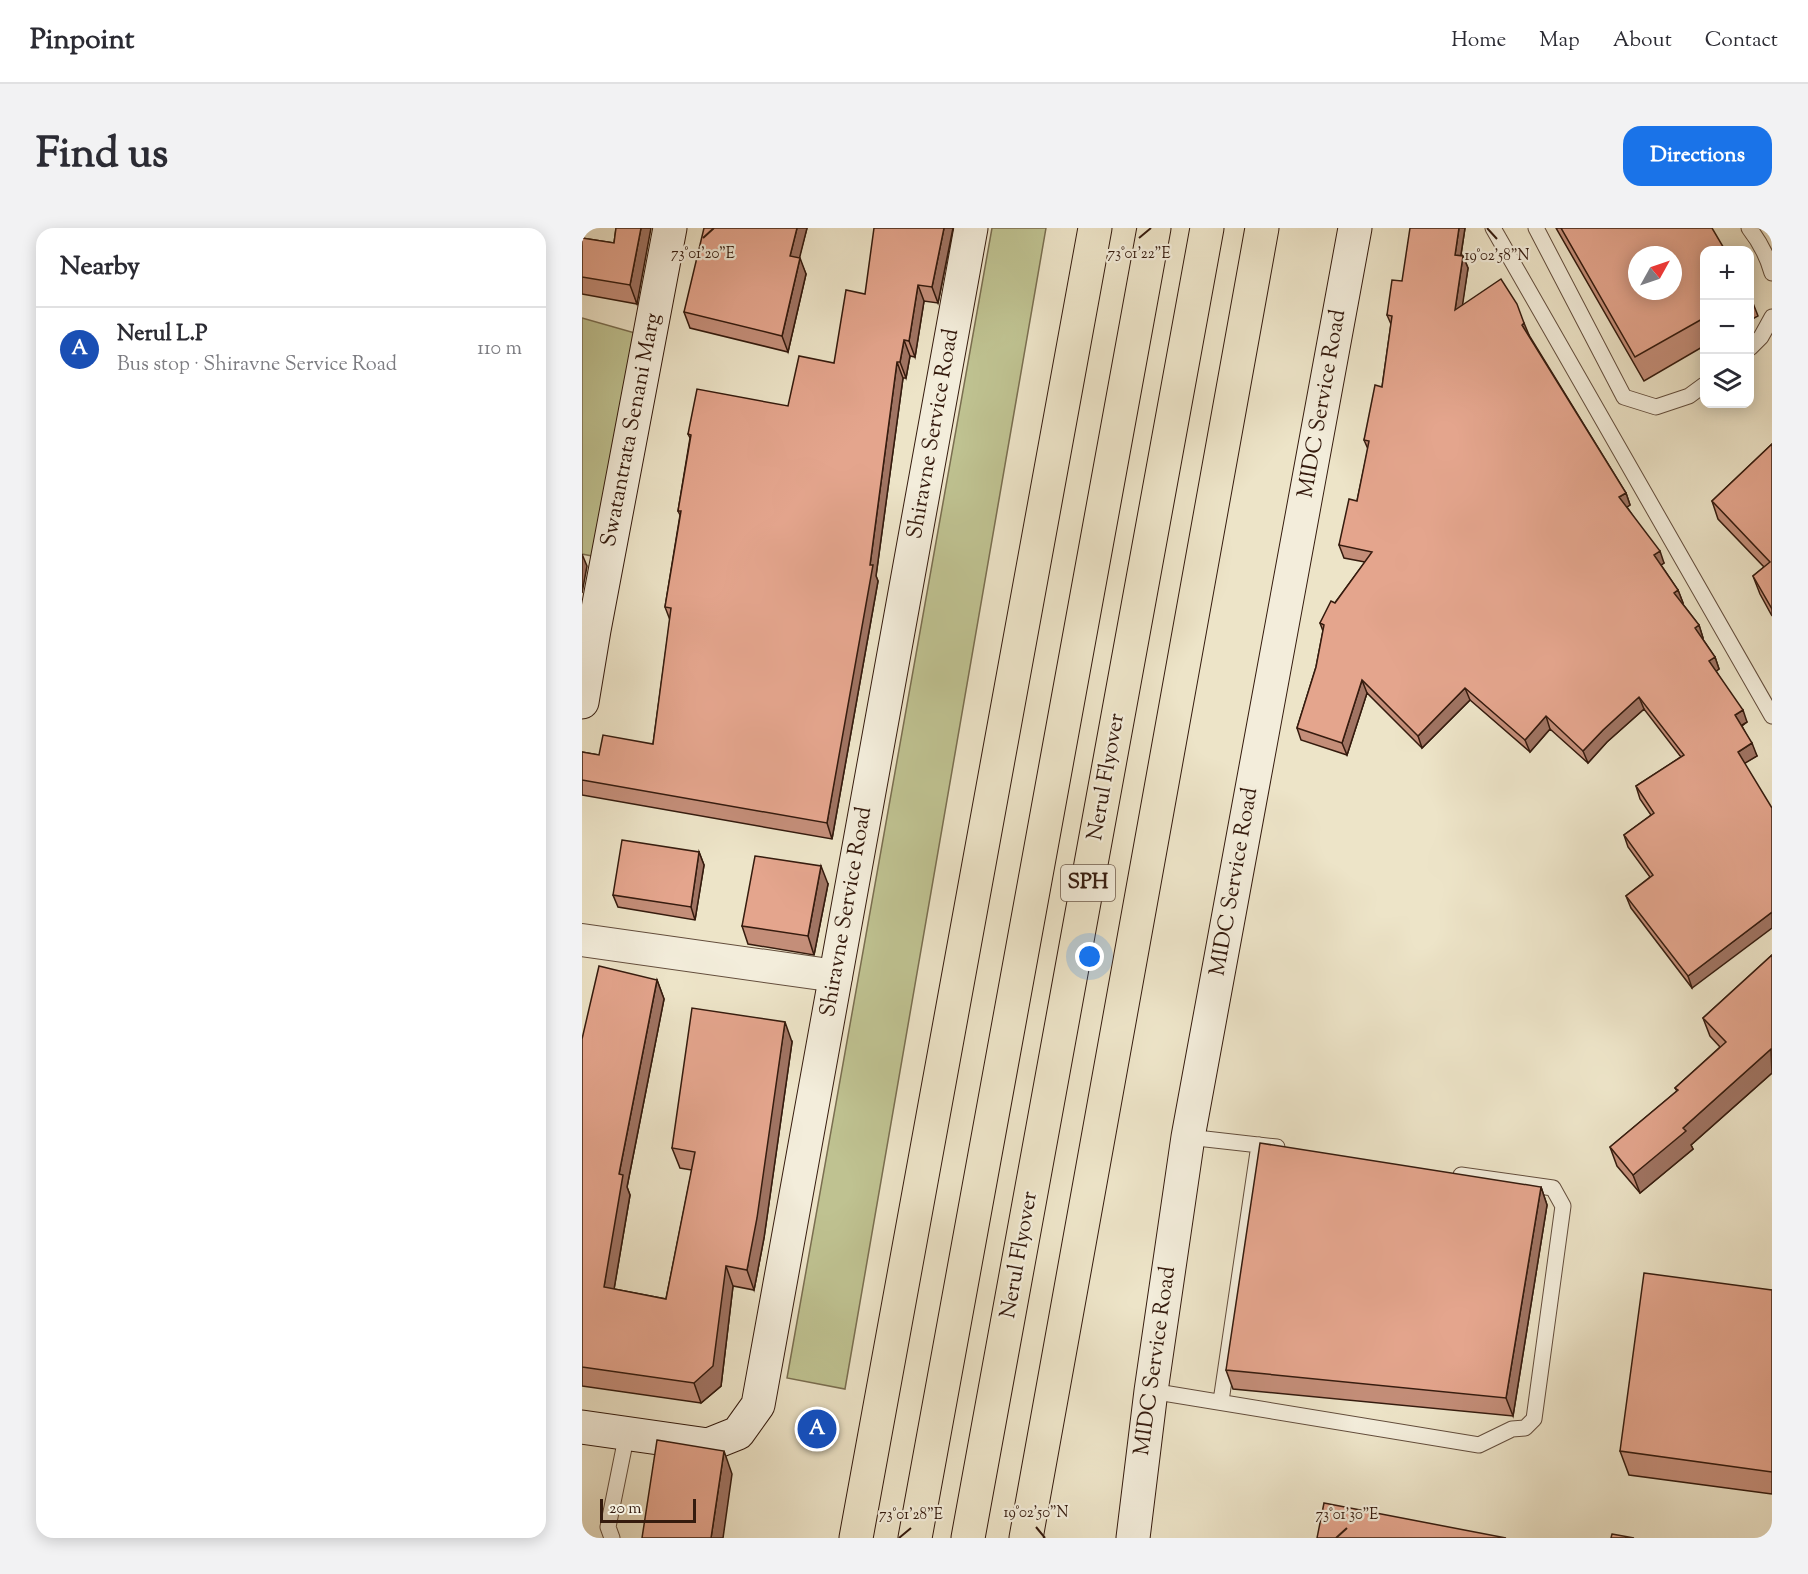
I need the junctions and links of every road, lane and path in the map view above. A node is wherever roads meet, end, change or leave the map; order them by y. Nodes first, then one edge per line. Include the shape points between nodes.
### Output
1 (670, 228) edge
2 (971, 228) edge
3 (1095, 228) edge
4 (1154, 228) edge
5 (1207, 228) edge
6 (1262, 228) edge
7 (1355, 228) edge
8 (1493, 228) edge
9 (1536, 228) edge
10 (1749, 228) edge
11 (1772, 273) edge
12 (1772, 317) edge
13 (1754, 343) edge
14 (1700, 389) edge
15 (588, 629) edge
16 (582, 702) edge
17 (1772, 716) edge
18 (582, 940) edge
19 (836, 976) junction
20 (1188, 1137) junction
21 (1259, 1144) junction
22 (1294, 1150) edge
23 (1447, 1172) edge
24 (1151, 1391) junction
25 (1221, 1401) junction
26 (582, 1427) edge
27 (627, 1433) junction
28 (612, 1538) edge
29 (856, 1538) edge
30 (915, 1538) edge
31 (968, 1538) edge
32 (1026, 1538) edge
33 (1133, 1538) edge

1 - 15 street, Swatantrata Senani Marg
2 - 19 street, Shiravne Service Road
3 - 29 highway
4 - 30 highway, SPH
5 - 31 highway, Nerul Flyover / SPH
6 - 32 highway
7 - 20 street, MIDC Service Road
8 - 17 lane
9 - 14 lane via 1624,397 1656,407
10 - 11 lane via 1768,258
12 - 13 lane
15 - 16 street, Swatantrata Senani Marg
18 - 19 street
19 - 27 street, Shiravne Service Road via 758,1405 738,1433 708,1445
20 - 21 lane
20 - 24 street, MIDC Service Road
21 - 22 lane
21 - 25 lane
23 - 25 lane via 1552,1188 1563,1206 1534,1419 1525,1428 1512,1429 1479,1445
24 - 25 lane
24 - 33 street, MIDC Service Road
26 - 27 street, Shiravne Service Road
27 - 28 lane via 608,1527

